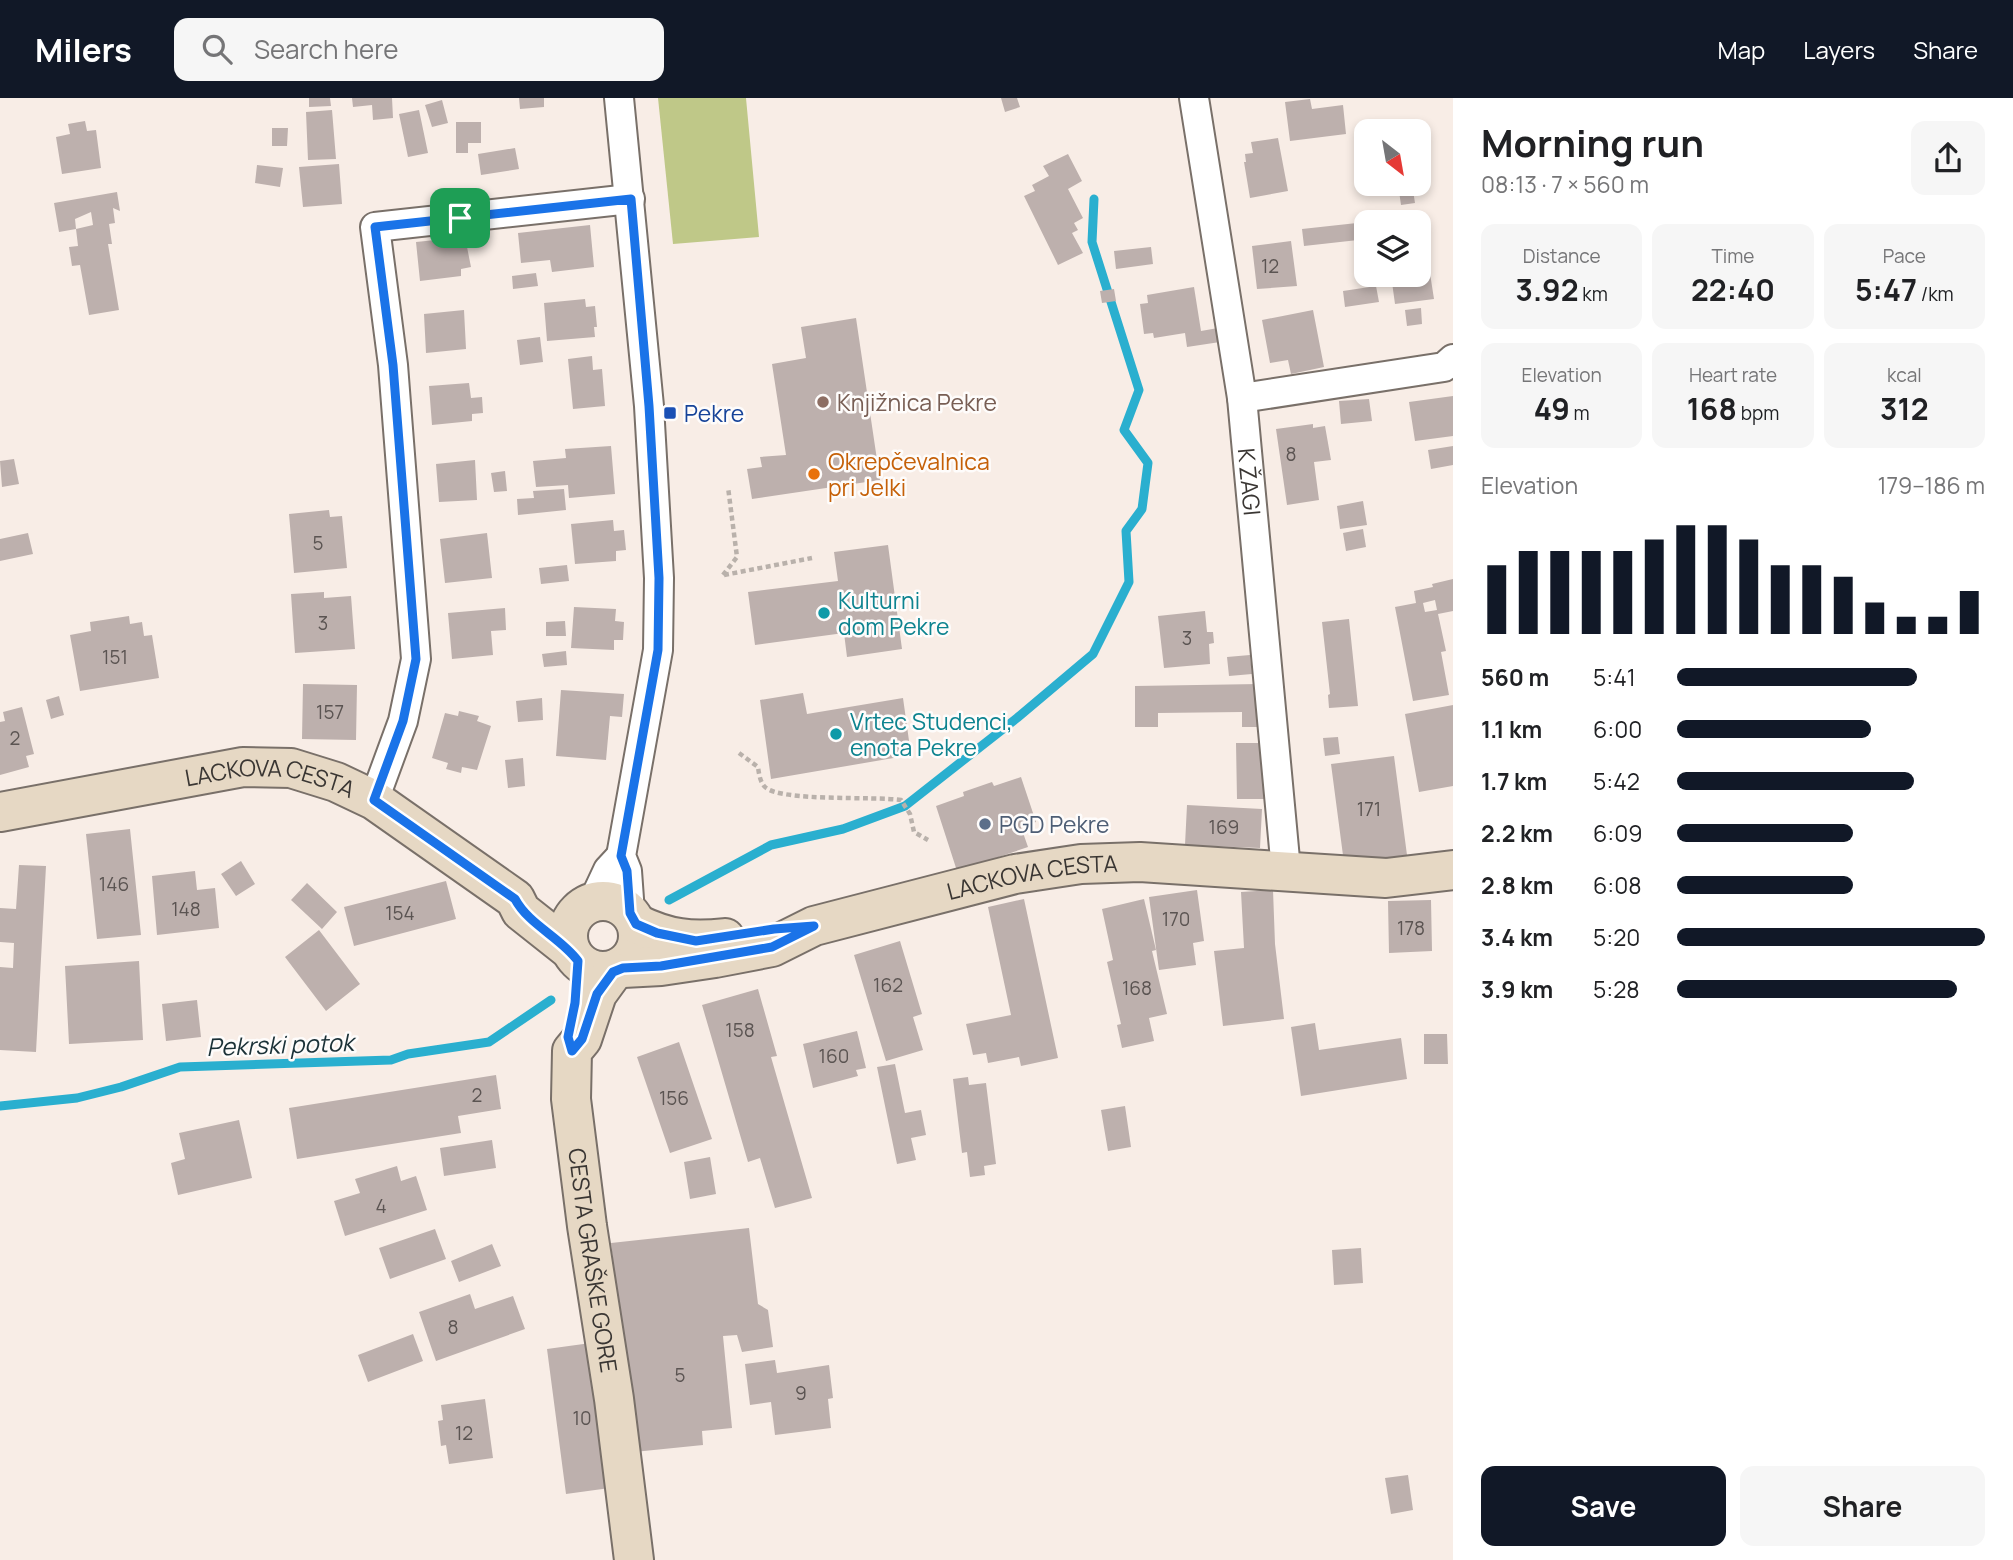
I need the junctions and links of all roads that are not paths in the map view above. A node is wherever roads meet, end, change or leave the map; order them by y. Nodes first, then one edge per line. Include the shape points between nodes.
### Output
1 (619, 98) edge
2 (1194, 98) edge
3 (631, 199) junction
4 (1453, 359) edge
5 (1242, 398) junction
6 (374, 800) junction
7 (0, 812) edge
8 (621, 856) junction
9 (1286, 870) junction
10 (1453, 870) edge
11 (515, 899) junction
12 (586, 906) junction
13 (633, 918) junction
14 (814, 926) junction
15 (573, 955) junction
16 (618, 970) junction
17 (572, 1051) junction
18 (634, 1560) edge

1 - 3 street
2 - 5 street, K ŽAGI
3 - 6 street via 375,227 393,365 416,659 403,721
3 - 8 street via 649,406 659,602 658,650
4 - 5 street via 1444,367
5 - 9 street, K ŽAGI
6 - 7 street, LACKOVA CESTA via 291,768 243,767
6 - 11 street, LACKOVA CESTA
8 - 12 street
8 - 13 street
9 - 10 street, LACKOVA CESTA via 1386,878
9 - 14 street, LACKOVA CESTA via 1140,862 1060,866
11 - 12 street
11 - 15 street, LACKOVA CESTA via 521,911
12 - 13 street via 607,900
12 - 15 street via 570,920 567,932
13 - 14 street via 657,933 696,941
13 - 16 street via 637,942 632,956
14 - 16 street, LACKOVA CESTA via 772,947
15 - 16 street via 597,972
15 - 17 street via 575,1003 568,1037
16 - 17 street, CESTA GRAŠKE GORE via 597,994 582,1039
17 - 18 street, CESTA GRAŠKE GORE via 574,1125

